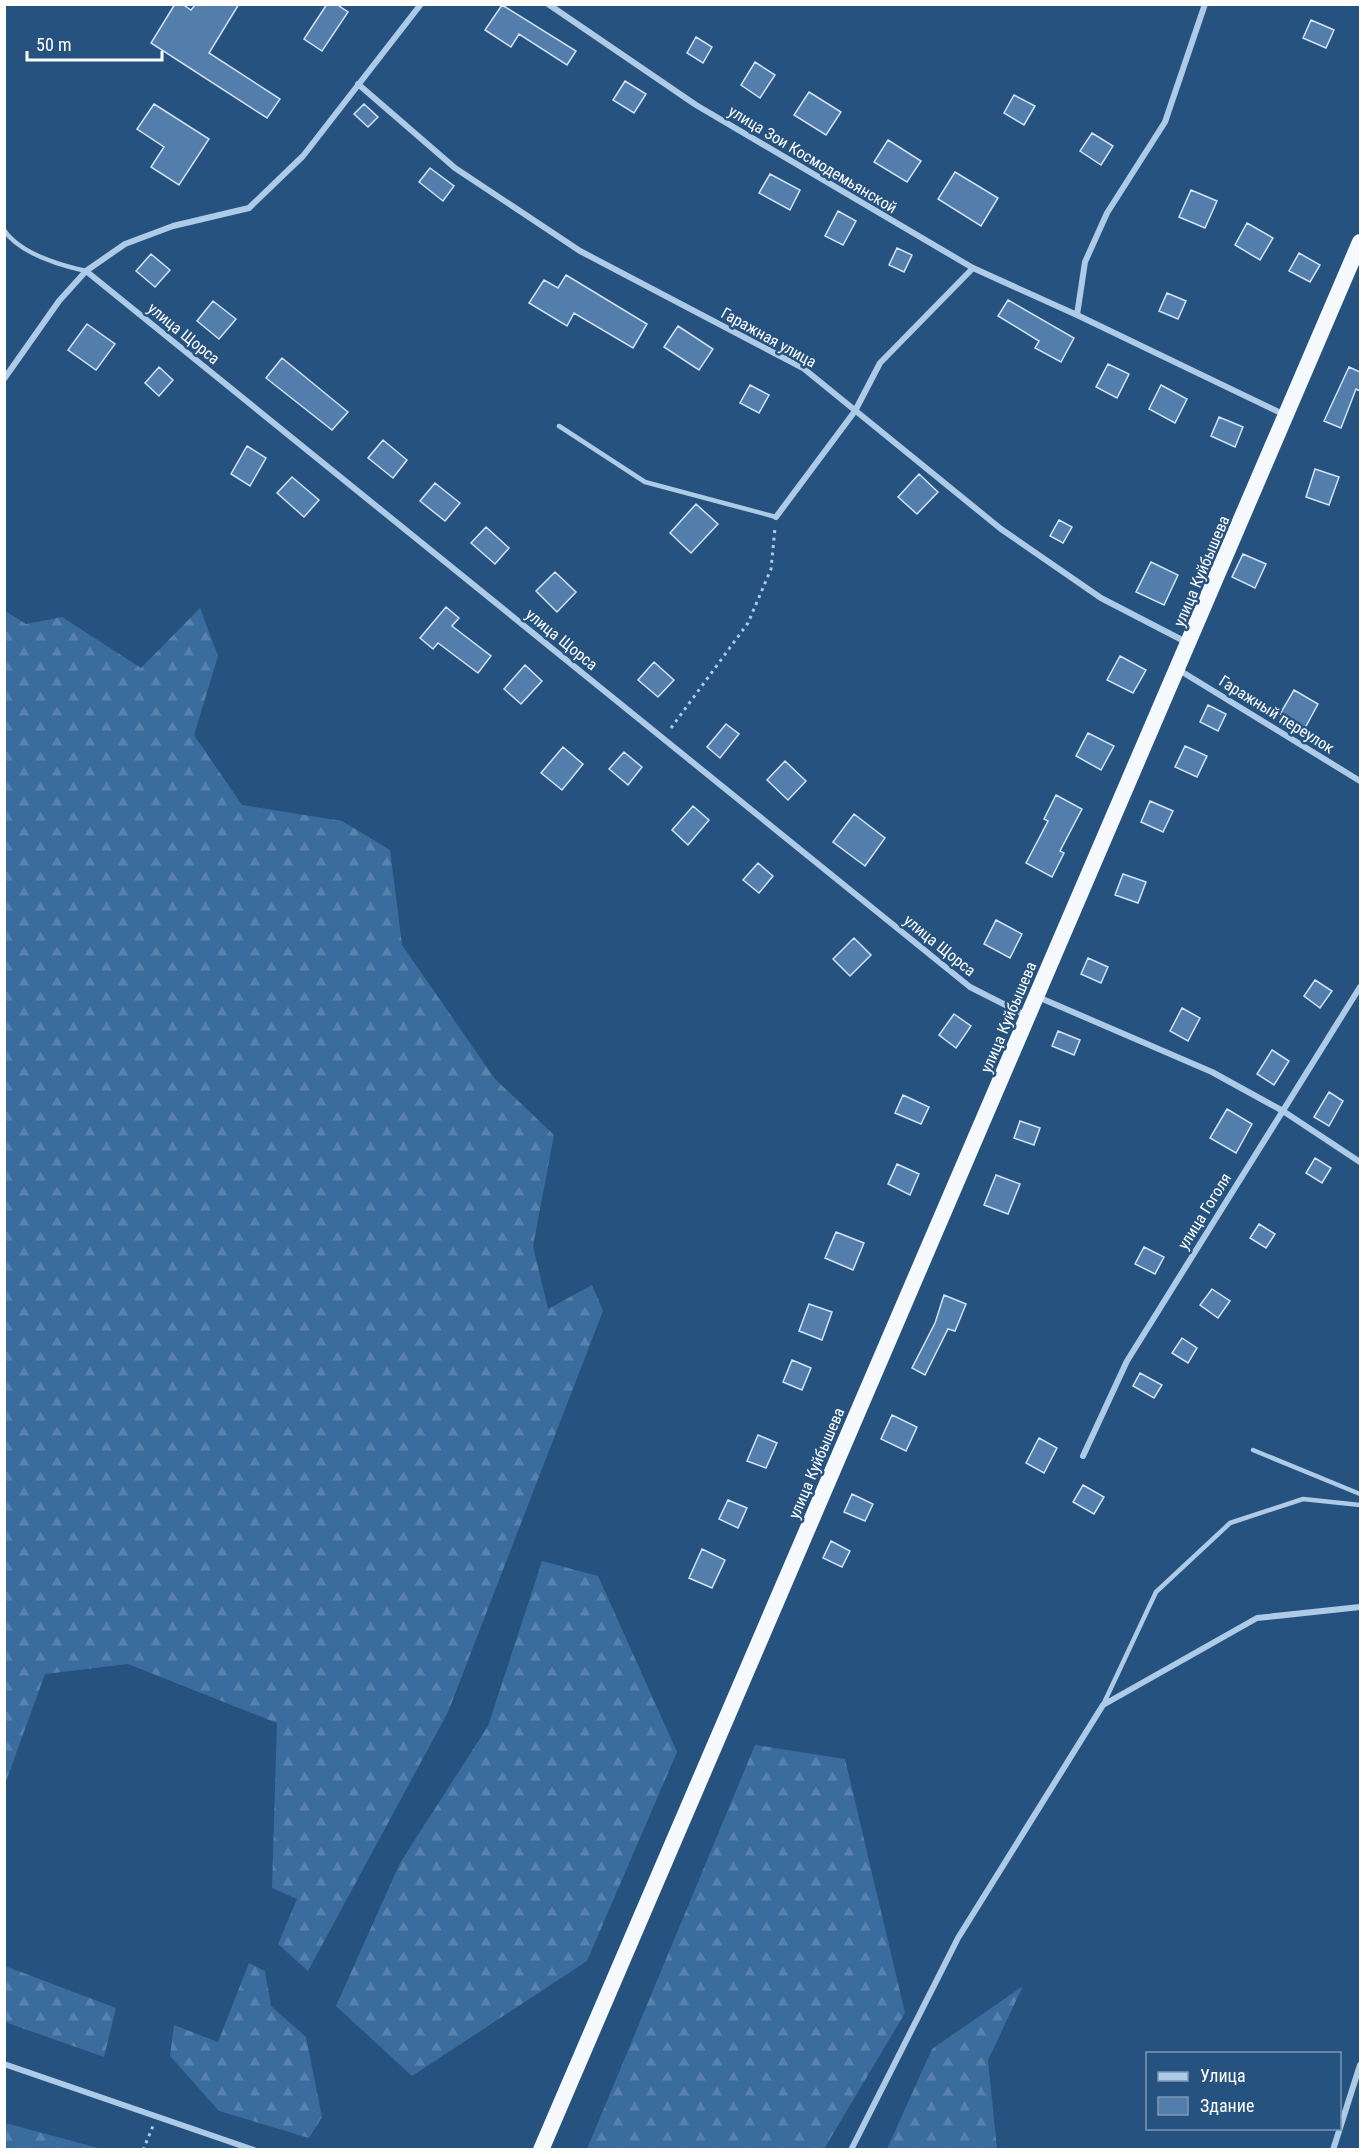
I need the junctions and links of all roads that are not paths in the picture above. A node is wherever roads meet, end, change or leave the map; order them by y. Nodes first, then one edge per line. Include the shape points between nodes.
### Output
1 (422, 4) edge
2 (548, 4) edge
3 (1205, 4) edge
4 (358, 84) junction
5 (4, 230) edge
6 (1360, 242) edge
7 (973, 268) junction
8 (86, 271) junction
9 (1077, 315) junction
10 (4, 380) edge
11 (855, 411) junction
12 (1286, 416) junction
13 (559, 426) dead end
14 (776, 518) joint
15 (1190, 644) junction
16 (1179, 670) junction
17 (1360, 782) edge
18 (1360, 987) edge
19 (1037, 997) junction
20 (1029, 1016) junction
21 (1283, 1111) junction
22 (1360, 1162) edge
23 (1253, 1450) dead end
24 (1083, 1456) dead end
25 (1360, 1494) edge
26 (1360, 1505) edge
27 (1360, 1607) edge
28 (1103, 1705) junction
29 (4, 2064) edge
30 (1360, 2065) edge
31 (1341, 2125) edge
32 (1339, 2130) edge
33 (254, 2150) edge
34 (541, 2150) edge
35 (851, 2150) edge
36 (1333, 2150) edge

1 - 4 street
2 - 7 street, улица Зои Космодемьянской via 696,105
3 - 9 street via 1165,122 1107,213 1085,262
4 - 8 street via 303,156 249,208 173,226 125,244
4 - 11 street, Гаражная улица via 455,168 580,251 803,368
5 - 8 lane via 12,242 62,265
6 - 12 highway, улица Куйбышева
7 - 9 street, улица Зои Космодемьянской
7 - 11 street via 880,363
8 - 10 street via 59,301
8 - 20 street, улица Щорса via 970,987
9 - 12 street, улица Зои Космодемьянской
11 - 14 street
11 - 15 street, Гаражная улица via 1001,529 1101,598
12 - 15 highway, улица Куйбышева
13 - 14 lane via 645,482
15 - 16 highway, улица Куйбышева
16 - 17 street, Гаражный переулок
16 - 19 highway, улица Куйбышева
18 - 21 street, улица Гоголя
19 - 20 highway, улица Куйбышева
19 - 21 street via 1212,1072
20 - 34 highway, улица Куйбышева
21 - 22 street
21 - 24 street, улица Гоголя via 1127,1361
23 - 25 lane
26 - 28 lane via 1303,1499 1230,1523 1156,1592
27 - 28 street via 1257,1618
28 - 35 street via 958,1938
29 - 33 street
30 - 31 street
32 - 36 street

